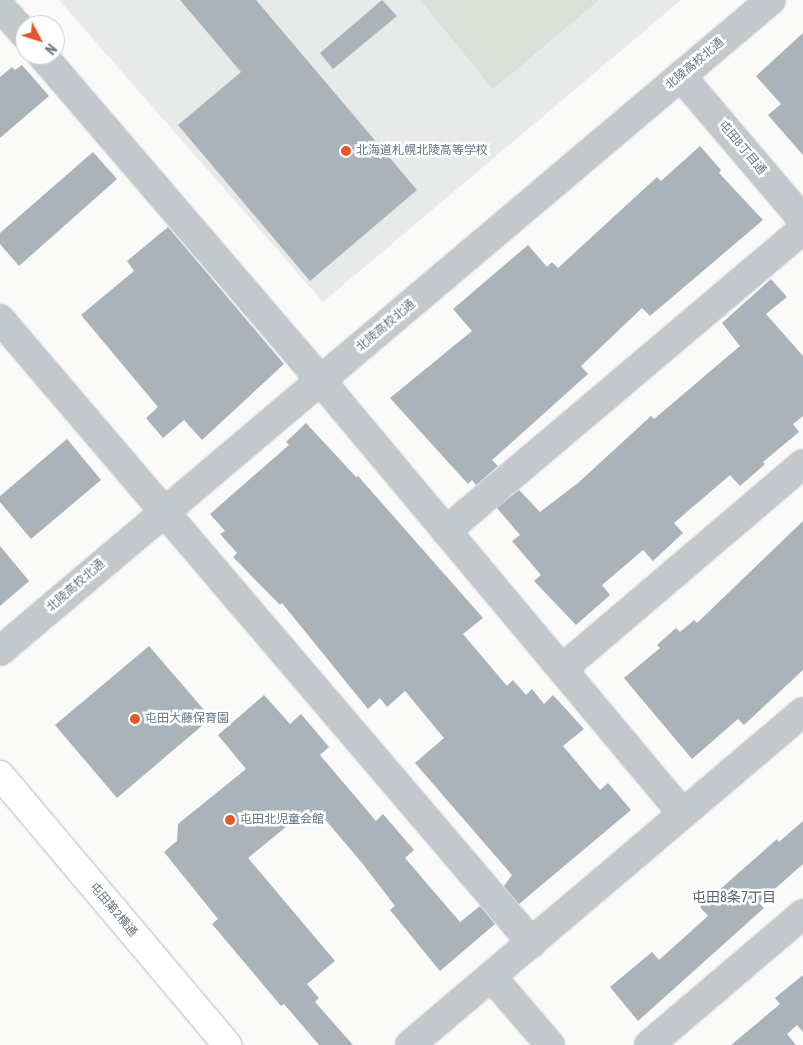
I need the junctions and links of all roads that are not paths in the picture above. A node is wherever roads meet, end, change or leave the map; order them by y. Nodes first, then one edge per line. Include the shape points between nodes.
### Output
1 (771, 0) edge
2 (0, 6) edge
3 (15, 23) edge
4 (51, 65) edge
5 (681, 76) junction
6 (803, 220) edge
7 (803, 229) edge
8 (0, 319) edge
9 (321, 380) junction
10 (803, 464) edge
11 (162, 511) junction
12 (446, 531) junction
13 (0, 651) edge
14 (562, 669) junction
15 (803, 712) edge
16 (0, 774) edge
17 (683, 814) junction
18 (803, 914) edge
19 (532, 944) junction
20 (491, 976) junction
21 (227, 1045) edge
22 (410, 1045) edge
23 (550, 1045) edge
24 (650, 1045) edge

1 - 5 street, 北陵高校北通
2 - 3 street
4 - 9 street
5 - 6 street, 屯田8丁目通
5 - 9 street, 北陵高校北通
7 - 12 street
8 - 11 street
9 - 11 street, 北陵高校北通
9 - 12 street
10 - 14 street
11 - 13 street, 北陵高校北通
11 - 19 street
12 - 14 street
14 - 17 street
15 - 17 street
16 - 21 street, 屯田第2横通
17 - 19 street
18 - 24 street
19 - 20 street
20 - 22 street
20 - 23 street

